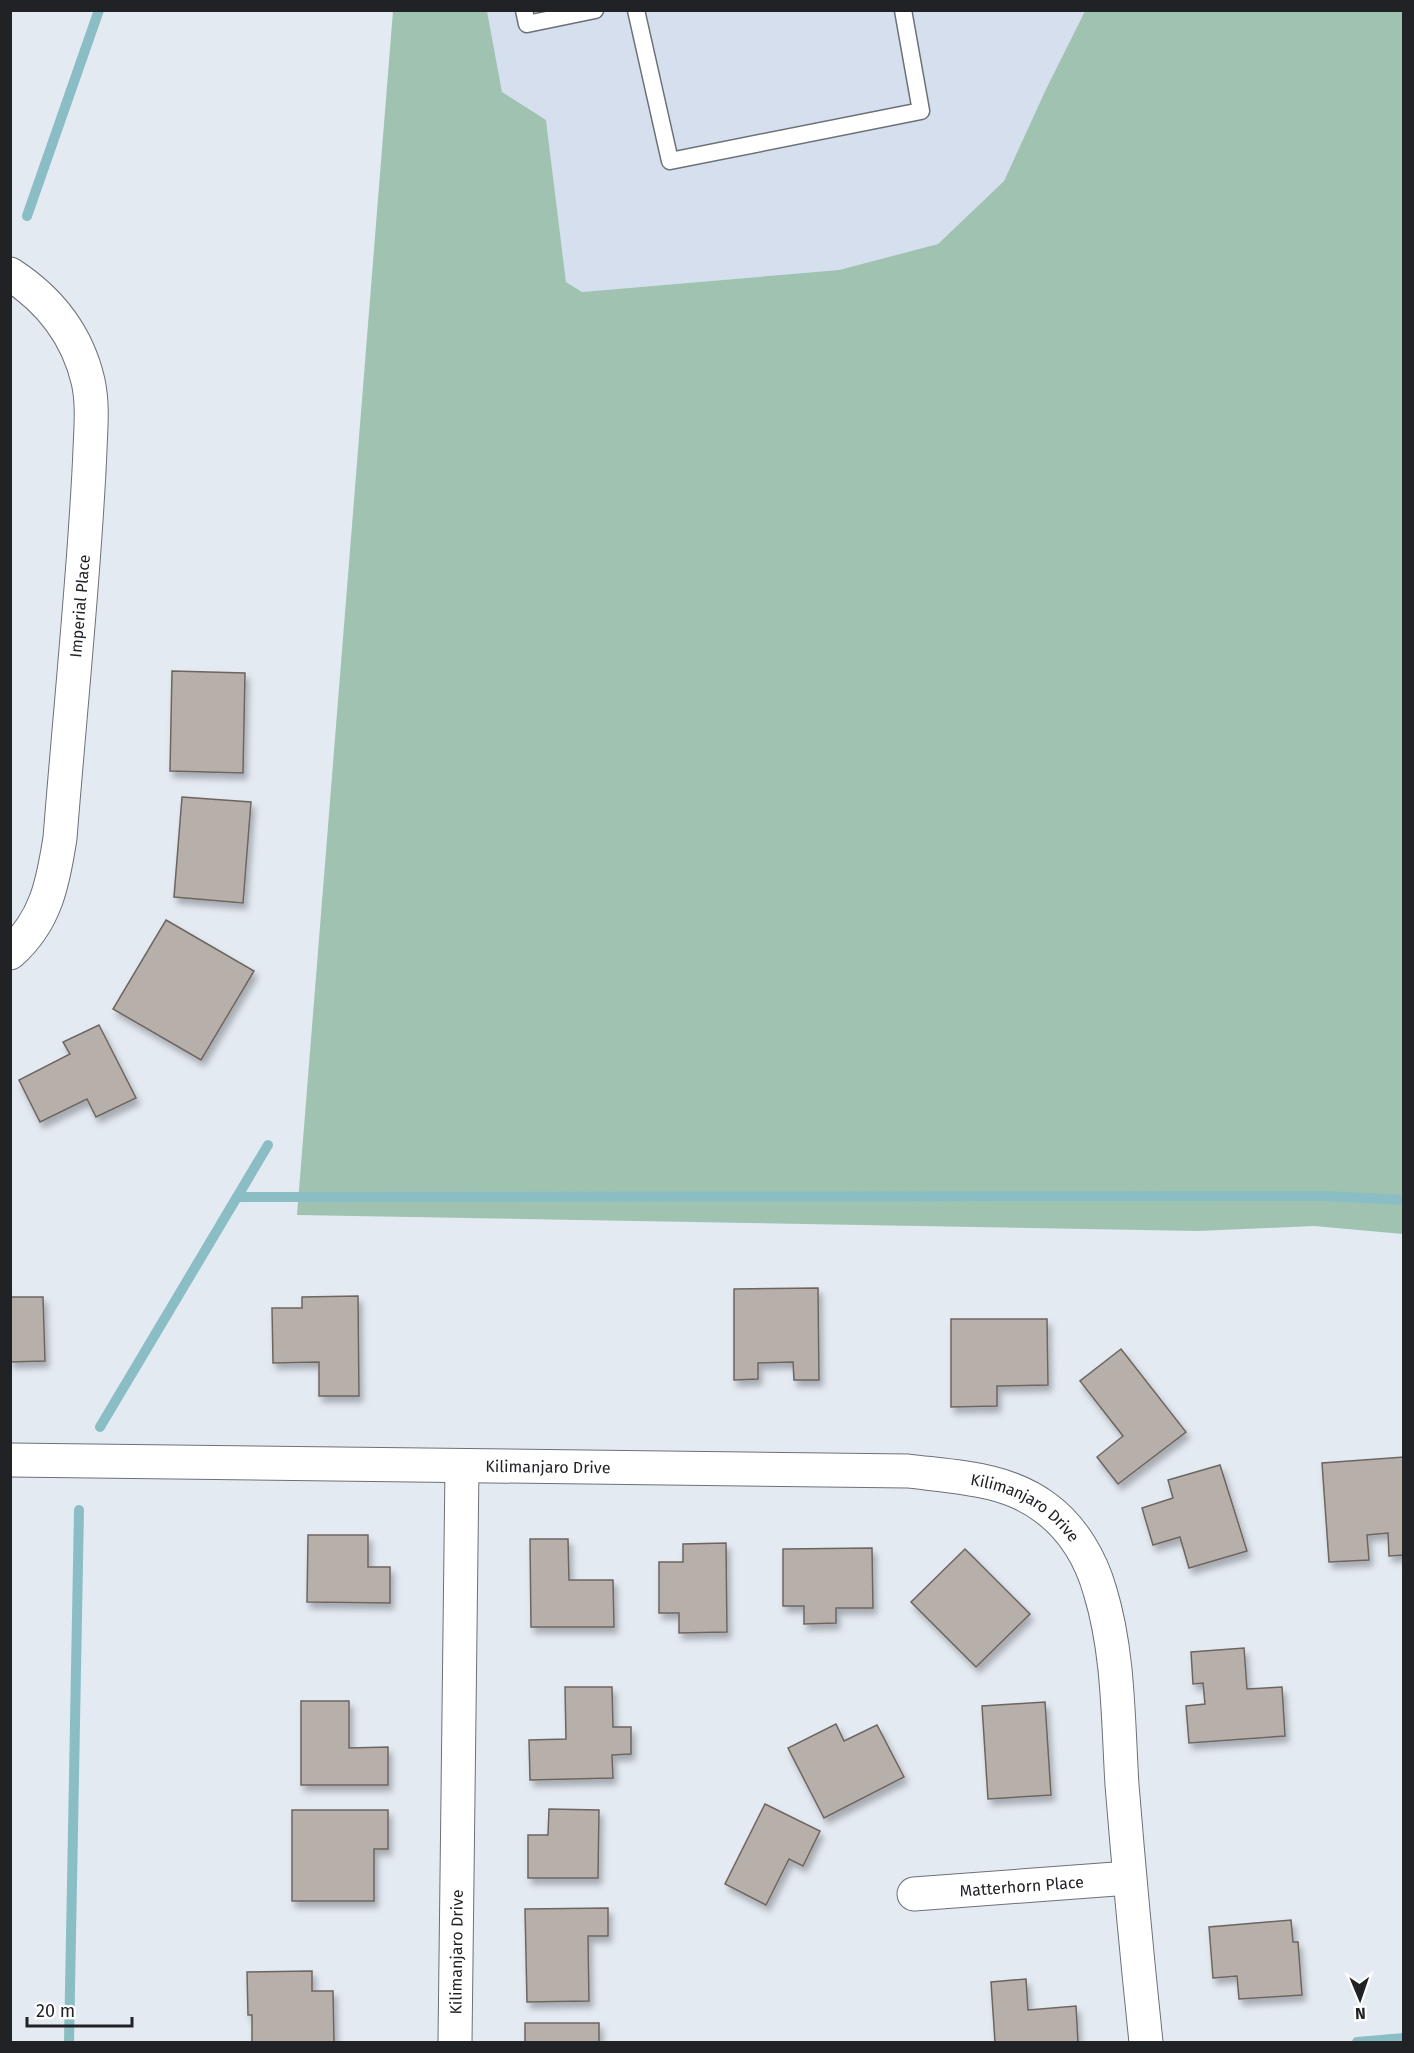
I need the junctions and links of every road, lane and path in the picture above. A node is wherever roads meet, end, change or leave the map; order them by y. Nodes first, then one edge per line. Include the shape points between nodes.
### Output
1 (524, 10) edge
2 (595, 10) edge
3 (636, 10) edge
4 (903, 10) edge
5 (10, 273) edge
6 (10, 953) edge
7 (10, 1460) edge
8 (462, 1466) junction
9 (1129, 1878) junction
10 (914, 1894) dead end
11 (455, 2043) edge
12 (1146, 2043) edge

1 - 2 lane via 527,24
3 - 4 lane via 670,161 921,111
5 - 6 street, Imperial Place via 31,287 70,333 87,379 92,417 81,593 55,871 47,902 32,930
7 - 8 street, Kilimanjaro Drive
8 - 9 street, Kilimanjaro Drive via 908,1471 978,1480 1018,1490 1046,1508 1071,1532 1088,1559 1100,1590 1112,1650
8 - 11 street, Kilimanjaro Drive
9 - 10 street, Matterhorn Place
9 - 12 street, Kilimanjaro Drive

